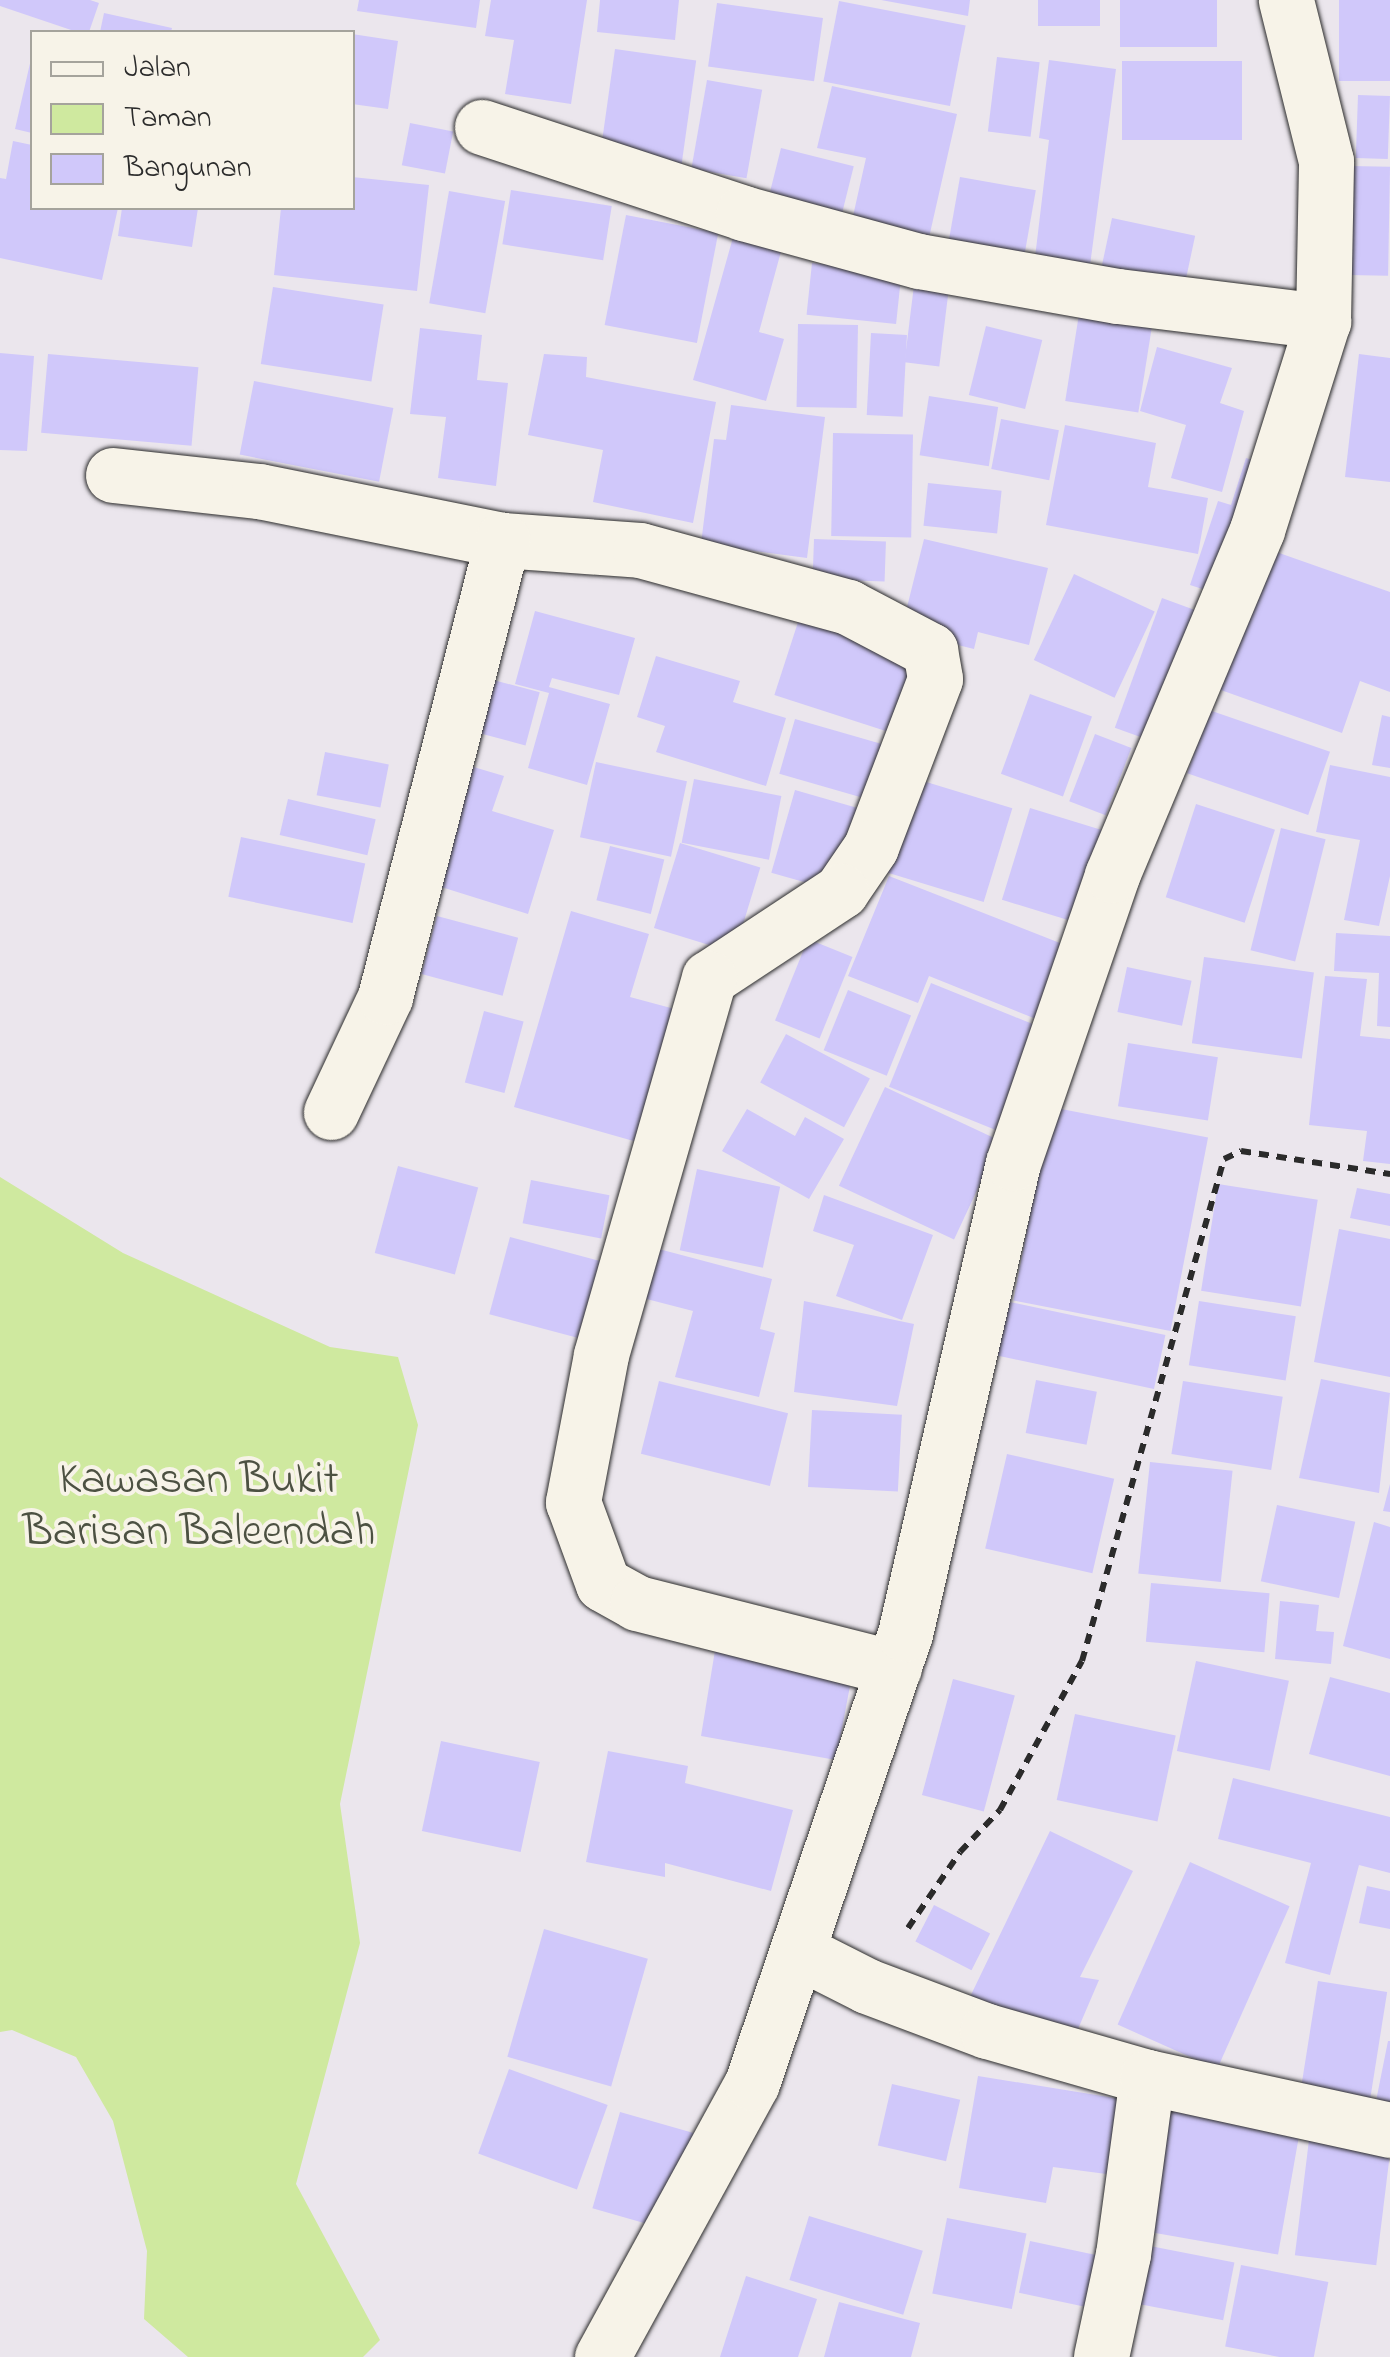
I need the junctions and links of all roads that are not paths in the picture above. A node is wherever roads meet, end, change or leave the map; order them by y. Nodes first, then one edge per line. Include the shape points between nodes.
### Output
1 (1286, 0) edge
2 (482, 127) dead end
3 (1322, 322) junction
4 (112, 476) dead end
5 (502, 540) junction
6 (331, 1112) dead end
7 (894, 1668) junction
8 (798, 1950) junction
9 (1147, 2077) junction
10 (1390, 2130) edge
11 (602, 2357) edge
12 (1101, 2357) edge

1 - 3 street via 1326,161
2 - 3 street via 744,213 919,261
3 - 7 street via 1257,530 1112,874 1014,1162
4 - 5 street via 259,491
5 - 6 street via 385,997
5 - 7 street via 640,550 728,573 848,607 924,645 934,657 935,679 871,847 840,891 802,922 723,963 710,978 601,1354 573,1502 604,1584 638,1603
7 - 8 street
8 - 9 street via 867,1986 987,2032
8 - 11 street via 752,2083
9 - 10 street
9 - 12 street

